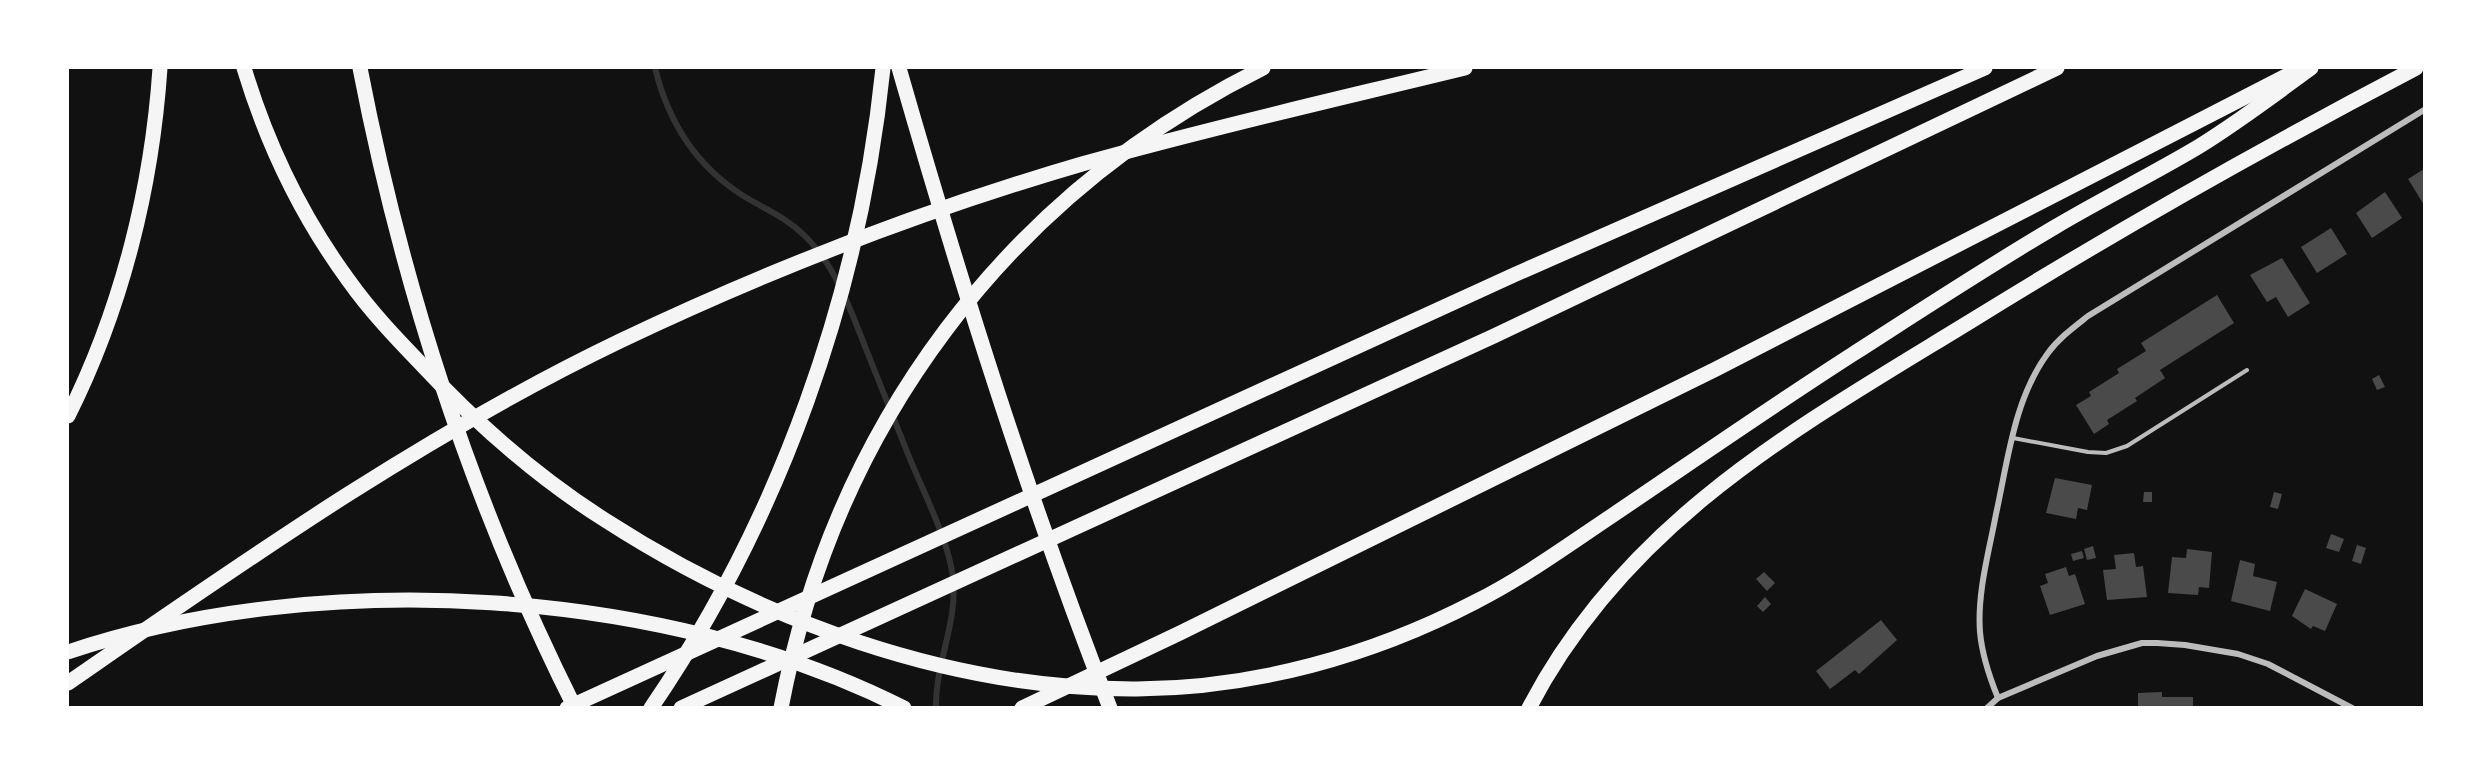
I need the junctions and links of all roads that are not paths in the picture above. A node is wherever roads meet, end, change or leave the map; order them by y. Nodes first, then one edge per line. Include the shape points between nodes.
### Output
1 (160, 68) edge
2 (244, 68) edge
3 (360, 68) edge
4 (883, 68) edge
5 (899, 68) edge
6 (1263, 68) edge
7 (1465, 68) edge
8 (1985, 68) edge
9 (2057, 68) edge
10 (2303, 68) edge
11 (2311, 68) edge
12 (2416, 68) edge
13 (2424, 110) edge
14 (2247, 370) dead end
15 (68, 416) edge
16 (2013, 438) junction
17 (68, 652) edge
18 (68, 683) edge
19 (1998, 698) junction
20 (567, 708) edge
21 (575, 708) edge
22 (651, 708) edge
23 (681, 708) edge
24 (781, 708) edge
25 (904, 708) edge
26 (1022, 708) edge
27 (1110, 708) edge
28 (1529, 708) edge
29 (1987, 708) edge
30 (2352, 708) edge

1 - 15 highway via 154,135 129,256 104,332
2 - 11 highway via 287,178 328,252 379,319 466,411 538,473 592,512 682,567 770,608 864,643 945,665 1052,684 1139,689 1236,681 1334,660 1409,633 1505,586 1917,312 2060,224 2205,143
3 - 21 highway via 405,263 443,388 506,562
4 - 22 highway via 859,217 837,306 808,395 777,476 735,565
5 - 27 highway via 976,328 1080,632
6 - 24 highway via 1180,114 1089,180 1023,239 950,322 887,416 843,505 807,601
7 - 18 highway via 1234,124 961,202 823,253 650,327 505,401 390,468 235,567
8 - 20 highway via 1516,274
9 - 23 highway via 1494,336
10 - 26 highway via 1801,326
12 - 28 highway via 2073,257 1740,469 1663,532 1615,582 1572,637
13 - 16 street via 2088,316 2064,335 2048,353 2028,389
14 - 16 lane via 2127,446 2106,453
16 - 19 street via 1981,601 1983,654
17 - 25 highway via 176,623 255,611 397,601 513,604 607,616 709,637 820,673
19 - 29 street
19 - 30 street via 2097,656 2133,645 2157,643 2238,654 2268,664

